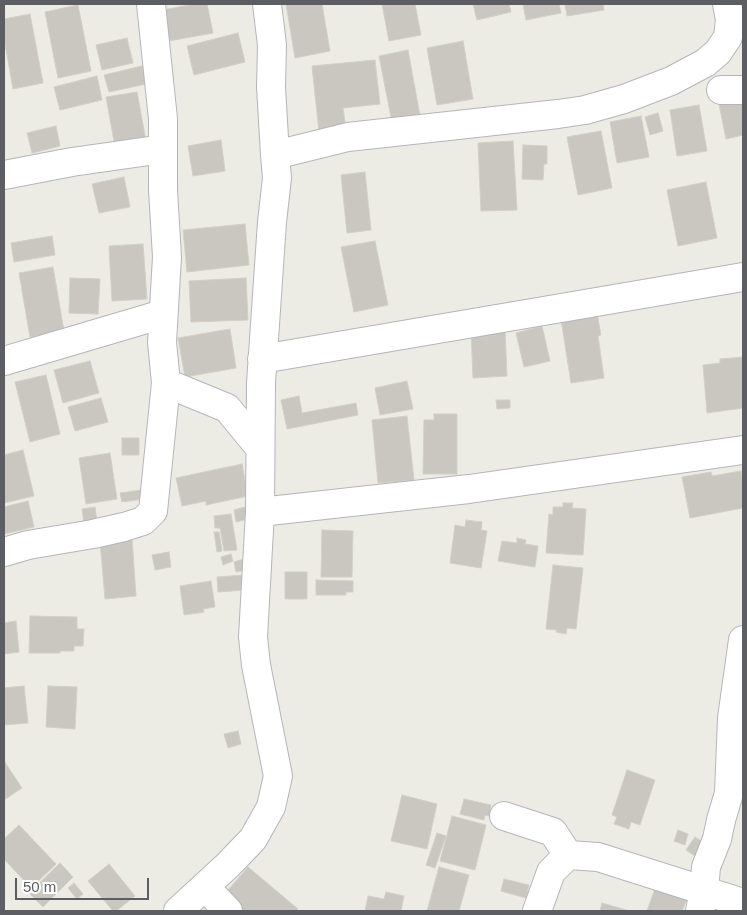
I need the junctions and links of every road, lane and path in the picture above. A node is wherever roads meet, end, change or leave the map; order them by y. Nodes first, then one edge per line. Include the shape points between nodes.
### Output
1 (151, 4) edge
2 (267, 4) edge
3 (727, 4) edge
4 (743, 25) edge
5 (163, 149) junction
6 (274, 155) junction
7 (4, 175) edge
8 (743, 278) edge
9 (163, 314) junction
10 (262, 359) junction
11 (4, 361) edge
12 (166, 383) junction
13 (261, 389) junction
14 (228, 408) junction
15 (260, 448) junction
16 (743, 450) edge
17 (260, 512) junction
18 (4, 552) edge
19 (743, 640) edge
20 (504, 816) dead end
21 (568, 855) junction
22 (205, 887) junction
23 (702, 901) edge
24 (743, 903) edge
25 (178, 911) edge
26 (228, 911) edge
27 (537, 911) edge

1 - 5 street
2 - 6 street via 272,52
3 - 4 street
3 - 6 street via 730,20 728,37 718,52 671,81 624,99 558,114 348,137
5 - 7 street
5 - 9 street via 167,257
6 - 10 street via 277,178
8 - 10 street
9 - 11 street
9 - 12 street
10 - 13 street
12 - 14 street
12 - 18 street via 153,511 143,521 124,527 28,544
13 - 14 street
13 - 15 street
14 - 15 street
15 - 17 street
16 - 17 street via 469,489
17 - 22 street via 253,637 278,776 271,807 253,839
19 - 23 street via 732,718 729,793 718,839 706,867
20 - 21 street via 553,832
21 - 23 street via 598,857
21 - 27 street via 551,872
22 - 25 street
22 - 26 street
23 - 24 street

